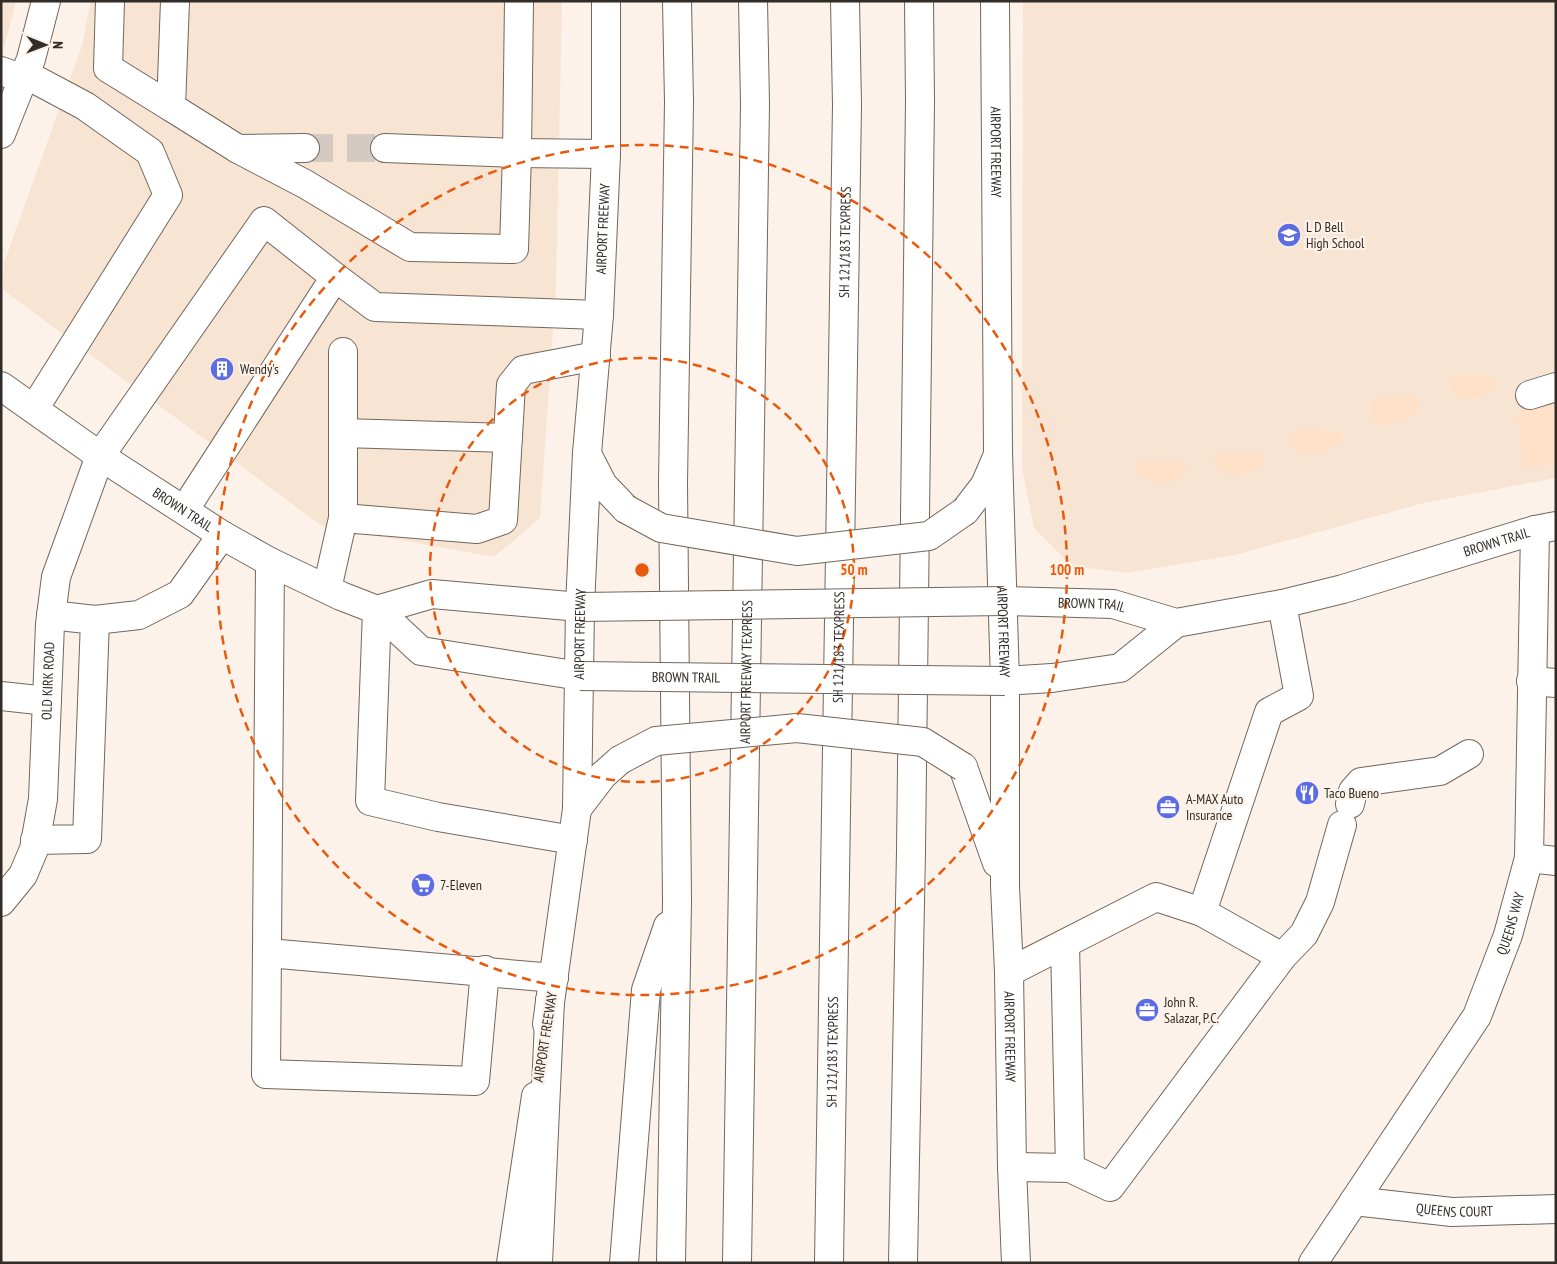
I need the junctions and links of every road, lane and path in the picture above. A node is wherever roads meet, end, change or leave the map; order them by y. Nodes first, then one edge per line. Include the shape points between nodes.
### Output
1 (46, 1) edge
2 (110, 1) edge
3 (175, 1) edge
4 (519, 1) edge
5 (606, 1) edge
6 (677, 1) edge
7 (753, 1) edge
8 (845, 1) edge
9 (919, 1) edge
10 (995, 1) edge
11 (16, 75) edge
12 (171, 108) junction
13 (1, 134) edge
14 (305, 148) tunnel mouth
15 (385, 148) tunnel mouth
16 (238, 149) junction
17 (517, 152) junction
18 (606, 154) junction
19 (335, 277) junction
20 (599, 315) junction
21 (344, 352) dead end
22 (596, 356) junction
23 (1, 386) edge
24 (1556, 387) edge
25 (1530, 395) dead end
26 (34, 409) junction
27 (343, 433) junction
28 (508, 438) junction
29 (587, 453) junction
30 (998, 453) junction
31 (100, 456) junction
32 (185, 509) junction
33 (343, 518) junction
34 (1546, 528) edge
35 (222, 534) junction
36 (270, 562) junction
37 (327, 589) junction
38 (1004, 601) junction
39 (1282, 604) junction
40 (580, 607) junction
41 (377, 610) junction
42 (51, 615) junction
43 (95, 620) junction
44 (1176, 623) junction
45 (580, 676) junction
46 (1005, 681) junction
47 (1543, 682) edge
48 (1, 696) edge
49 (47, 701) junction
50 (1469, 754) dead end
51 (577, 809) junction
52 (35, 840) junction
53 (573, 840) junction
54 (1529, 858) junction
55 (1556, 860) edge
56 (1005, 886) junction
57 (1, 902) edge
58 (676, 902) junction
59 (1202, 912) junction
60 (1065, 944) junction
61 (268, 953) junction
62 (1282, 957) junction
63 (485, 970) junction
64 (1010, 972) junction
65 (552, 989) junction
66 (1012, 1167) junction
67 (1070, 1168) junction
68 (1354, 1201) junction
69 (1556, 1209) edge
70 (510, 1263) edge
71 (538, 1263) edge
72 (624, 1263) edge
73 (671, 1263) edge
74 (737, 1263) edge
75 (829, 1263) edge
76 (903, 1263) edge
77 (1016, 1263) edge
78 (1313, 1263) edge

1 - 11 main road via 31,59
2 - 12 main road via 108,68
3 - 12 main road
4 - 17 main road
5 - 18 main road, AIRPORT FREEWAY
6 - 58 main road
7 - 74 main road, AIRPORT FREEWAY TEXPRESS via 750,489
8 - 75 main road, SH 121/183 TEXPRESS via 847,125
9 - 76 main road via 911,851
10 - 30 main road, AIRPORT FREEWAY
11 - 13 main road
11 - 26 main road via 85,106 150,152 168,195
12 - 16 main road
14 - 16 main road
15 - 17 main road
16 - 17 main road via 305,184 410,247 514,249
17 - 18 main road
18 - 20 main road, AIRPORT FREEWAY
19 - 20 main road via 375,307
19 - 31 main road, OLD KIRK ROAD via 264,221
19 - 32 main road
20 - 22 main road, AIRPORT FREEWAY
21 - 27 main road
22 - 28 main road via 523,370 511,385
22 - 29 main road, AIRPORT FREEWAY
23 - 26 main road, BROWN TRAIL
24 - 25 main road
26 - 31 main road, BROWN TRAIL
27 - 28 main road
27 - 33 main road
28 - 33 main road via 503,520 477,529
29 - 30 main road, bridge via 603,486 626,509 661,528 797,550 929,536 965,511 984,485
29 - 40 main road, AIRPORT FREEWAY
30 - 38 main road, AIRPORT FREEWAY
31 - 32 main road, BROWN TRAIL
31 - 42 main road, OLD KIRK ROAD via 56,577
32 - 35 main road, BROWN TRAIL
33 - 37 main road
34 - 39 main road, BROWN TRAIL
34 - 47 main road, QUEENS WAY
35 - 36 main road, BROWN TRAIL
35 - 43 main road via 180,594 139,616
36 - 37 main road, BROWN TRAIL
36 - 61 main road
37 - 41 main road, BROWN TRAIL
38 - 40 main road, BROWN TRAIL, bridge
38 - 44 main road, BROWN TRAIL via 1112,604
38 - 46 main road, AIRPORT FREEWAY
39 - 44 main road, BROWN TRAIL
39 - 59 main road via 1300,696 1268,712
40 - 41 main road, BROWN TRAIL via 432,594
40 - 45 main road, AIRPORT FREEWAY
41 - 45 main road, BROWN TRAIL via 421,651
41 - 53 main road via 370,801 438,817
42 - 43 main road
42 - 49 main road, OLD KIRK ROAD
43 - 52 main road via 88,839
44 - 46 main road, BROWN TRAIL via 1120,668
45 - 46 main road, BROWN TRAIL, bridge
45 - 51 main road, AIRPORT FREEWAY
46 - 56 main road, AIRPORT FREEWAY
47 - 54 main road, QUEENS WAY
48 - 49 main road
49 - 52 main road, OLD KIRK ROAD via 43,799
50 - 62 main road via 1440,771 1361,782 1353,791 1320,902 1304,934
51 - 53 main road, AIRPORT FREEWAY
51 - 56 main road, bridge via 603,775 620,760 656,741 797,728 924,742 963,767
52 - 57 main road, OLD KIRK ROAD via 23,875
53 - 65 main road, AIRPORT FREEWAY
54 - 55 main road
54 - 68 main road, QUEENS WAY via 1508,935 1477,1016
56 - 64 main road, AIRPORT FREEWAY
58 - 72 main road via 646,990
58 - 73 main road
59 - 60 main road via 1156,897
59 - 62 main road
60 - 64 main road
60 - 67 main road
61 - 63 main road
61 - 63 main road via 266,1074 475,1081
62 - 67 main road via 1110,1187
63 - 65 main road
64 - 66 main road, AIRPORT FREEWAY
65 - 70 main road, AIRPORT FREEWAY
65 - 71 main road
66 - 67 main road
66 - 77 main road, AIRPORT FREEWAY
68 - 69 main road, QUEENS COURT via 1452,1212
68 - 78 main road, QUEENS WAY

